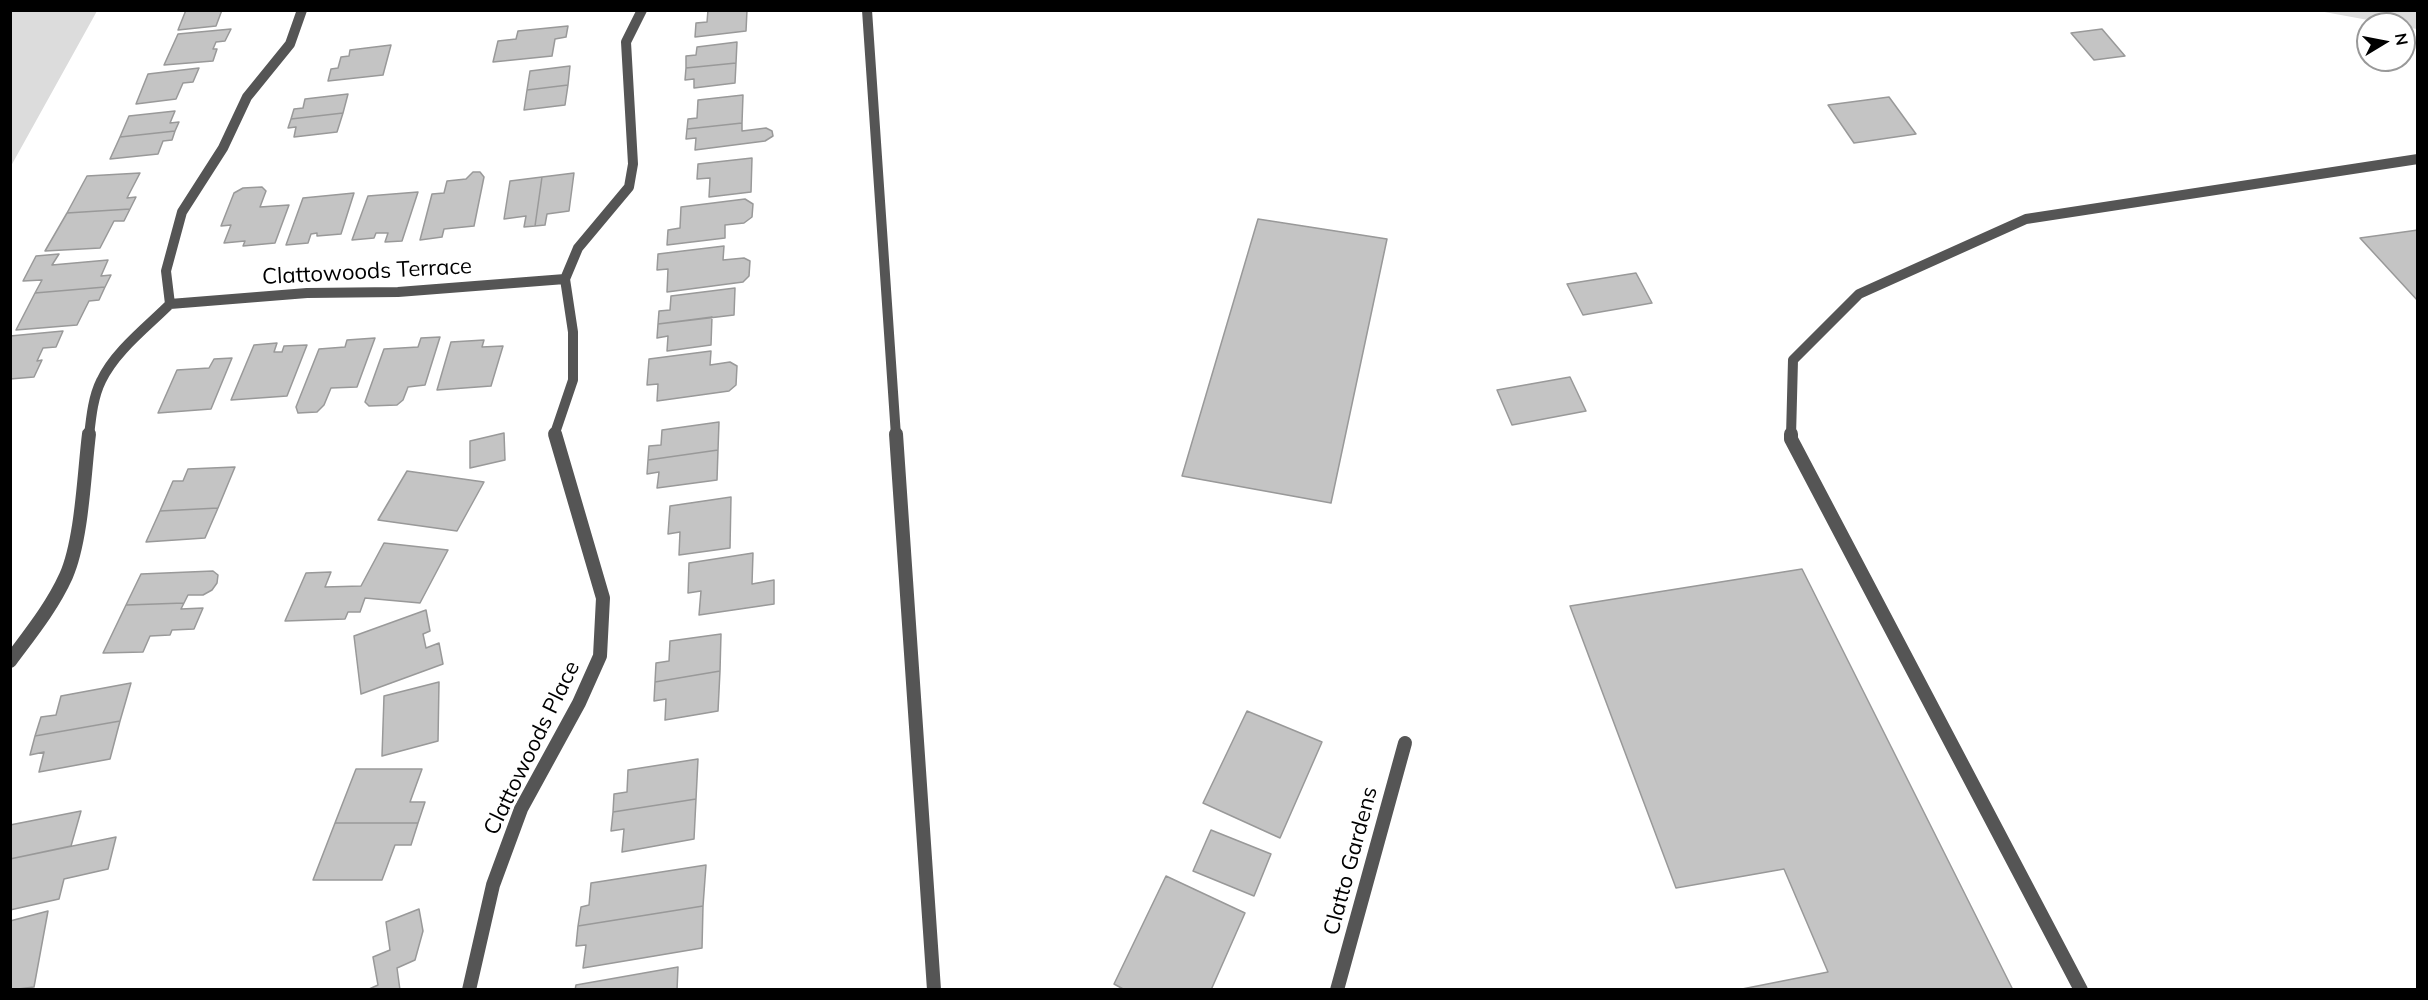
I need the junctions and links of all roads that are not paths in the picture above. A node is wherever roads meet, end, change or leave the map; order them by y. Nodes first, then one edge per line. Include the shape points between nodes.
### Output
1 (302, 10) edge
2 (642, 10) edge
3 (867, 10) edge
4 (2418, 159) edge
5 (566, 279) junction
6 (170, 304) junction
7 (10, 661) edge
8 (1406, 743) dead end
9 (469, 990) edge
10 (934, 990) edge
11 (1337, 990) edge
12 (2081, 990) edge

1 - 6 street via 290,44 247,97 222,148 182,212 166,270
2 - 5 street via 626,42 633,164 629,187 578,248
3 - 10 street
4 - 12 street via 2026,219 1859,294 1793,360 1791,439
5 - 6 street, Clattowoods Terrace
5 - 9 street, Clattowoods Place via 573,332 573,380 554,437 603,598 600,656 521,809 493,885
6 - 7 street via 124,350 101,380 92,410 75,544 67,574 48,609
8 - 11 street, Clatto Gardens

